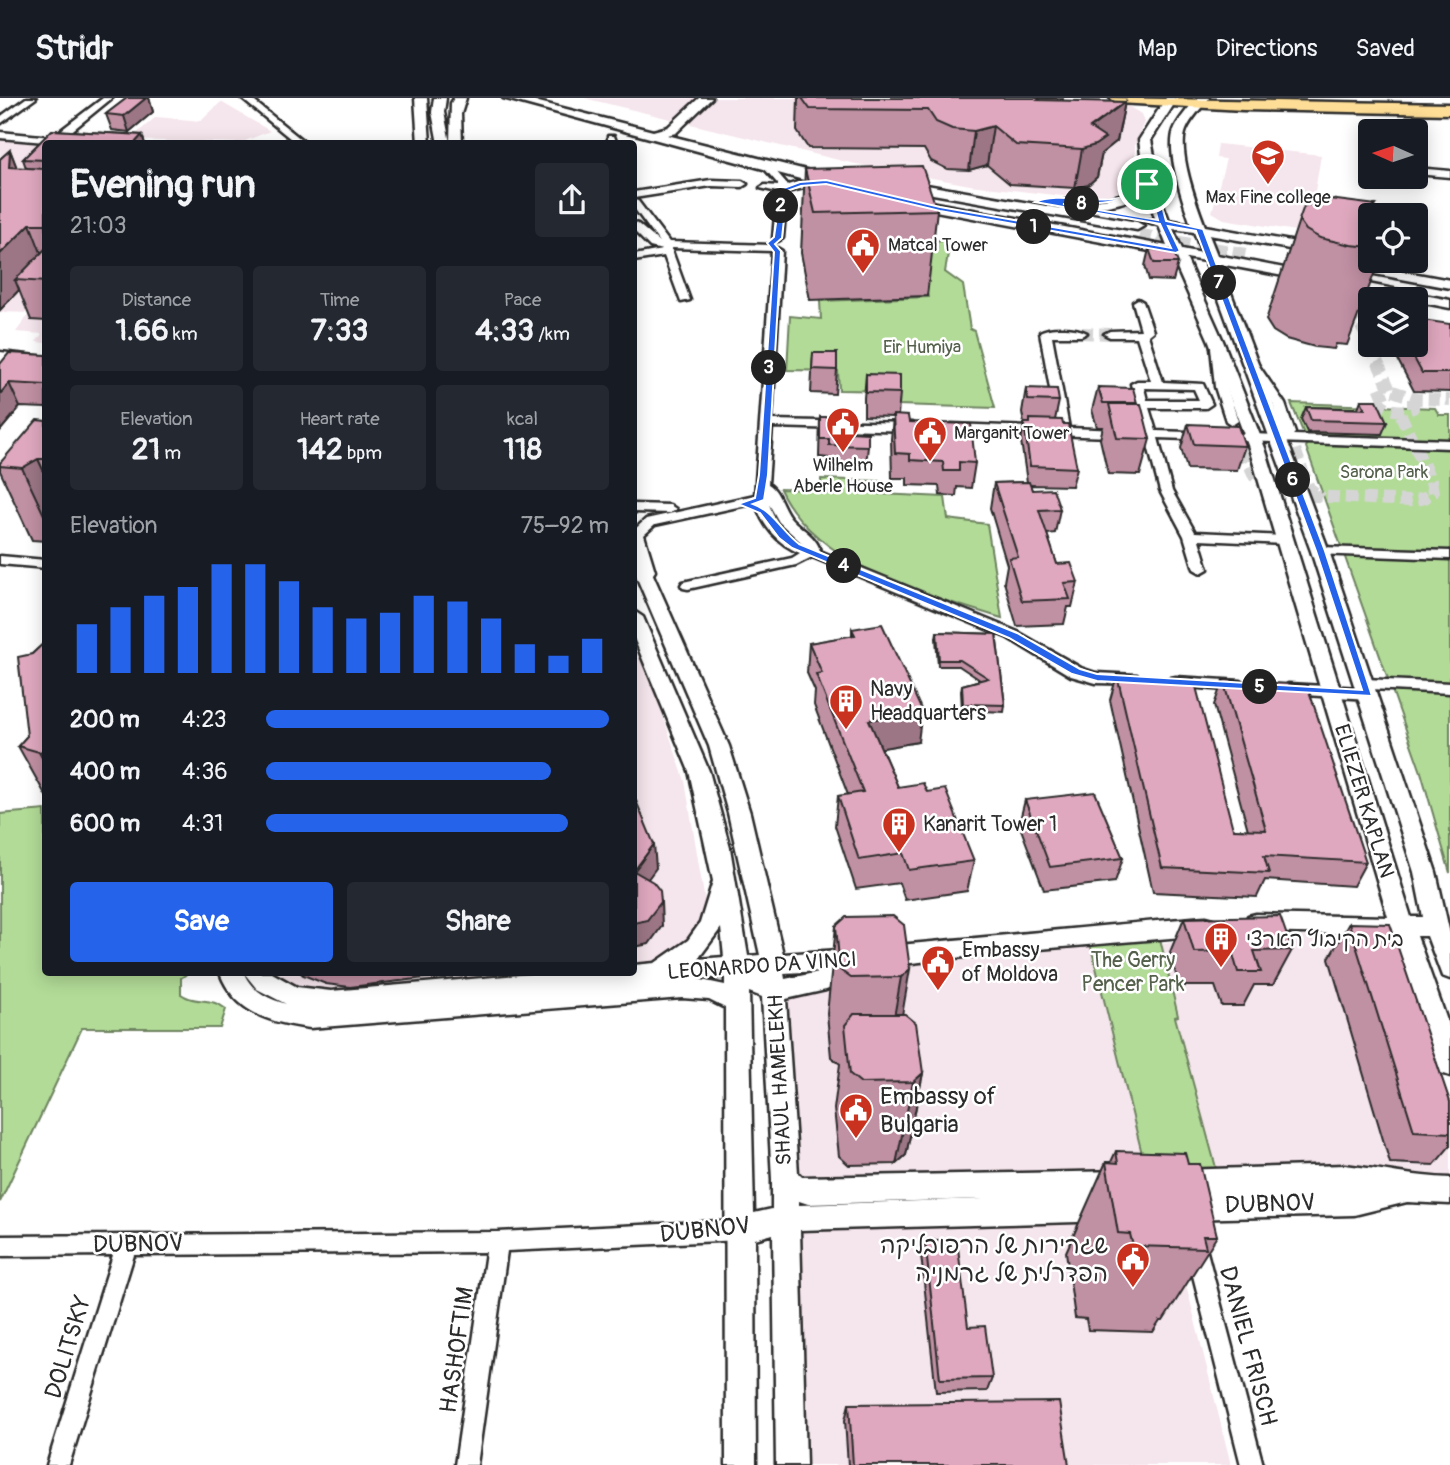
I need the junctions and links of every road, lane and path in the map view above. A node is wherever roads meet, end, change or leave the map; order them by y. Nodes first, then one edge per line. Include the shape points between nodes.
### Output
1 (33, 98) edge
2 (108, 98) edge
3 (245, 98) edge
4 (421, 98) edge
5 (440, 98) edge
6 (460, 98) edge
7 (509, 98) edge
8 (550, 98) edge
9 (690, 98) edge
10 (706, 98) edge
11 (1119, 98) edge
12 (1171, 100) edge
13 (1197, 100) edge
14 (1243, 105) junction
15 (1450, 109) edge
16 (1161, 116) junction
17 (0, 121) edge
18 (1182, 125) junction
19 (672, 130) junction
20 (656, 131) junction
21 (0, 135) edge
22 (54, 140) joint
23 (298, 140) edge
24 (425, 140) edge
25 (443, 140) edge
26 (456, 140) edge
27 (766, 164) junction
28 (1428, 172) edge
29 (1450, 174) edge
30 (837, 178) junction
31 (1150, 178) junction
32 (742, 184) dead end
33 (890, 187) junction
34 (765, 188) dead end
35 (784, 190) junction
36 (637, 200) edge
37 (1038, 202) junction
38 (637, 206) edge
39 (1196, 222) junction
40 (1163, 223) junction
41 (637, 228) edge
42 (1138, 230) tunnel mouth
43 (775, 245) junction
44 (662, 246) junction
45 (1176, 251) junction
46 (1358, 256) edge
47 (637, 257) edge
48 (1210, 257) junction
49 (1428, 269) edge
50 (1450, 273) edge
51 (1328, 275) junction
52 (1450, 284) edge
53 (1450, 293) edge
54 (685, 300) dead end
55 (1138, 302) dead end
56 (1450, 304) edge
57 (1081, 333) tunnel mouth
58 (1110, 334) tunnel mouth
59 (1142, 334) junction
60 (1216, 341) junction
61 (0, 346) edge
62 (42, 350) edge
63 (0, 357) edge
64 (42, 362) edge
65 (1158, 385) junction
66 (1142, 404) junction
67 (1232, 421) tunnel mouth
68 (767, 423) junction
69 (1064, 432) junction
70 (1150, 434) junction
71 (1283, 436) junction
72 (1253, 438) junction
73 (1450, 444) edge
74 (763, 475) junction
75 (742, 501) junction
76 (763, 501) junction
77 (637, 508) edge
78 (1191, 536) junction
79 (1285, 540) junction
80 (813, 551) junction
81 (1320, 551) junction
82 (1450, 555) edge
83 (637, 558) edge
84 (0, 560) edge
85 (42, 564) edge
86 (1201, 569) dead end
87 (688, 585) dead end
88 (653, 590) junction
89 (637, 624) edge
90 (1450, 688) edge
91 (1367, 689) junction
92 (1331, 692) junction
93 (719, 848) junction
94 (1425, 872) junction
95 (1450, 904) edge
96 (1402, 925) junction
97 (1443, 927) edge
98 (737, 967) junction
99 (1450, 969) edge
100 (654, 974) junction
101 (637, 975) edge
102 (233, 976) edge
103 (258, 976) edge
104 (631, 976) edge
105 (775, 976) junction
106 (280, 1003) junction
107 (738, 1003) junction
108 (1450, 1065) edge
109 (785, 1179) junction
110 (1407, 1189) junction
111 (1450, 1191) edge
112 (1212, 1205) junction
113 (1164, 1212) junction
114 (785, 1218) junction
115 (741, 1230) junction
116 (499, 1242) junction
117 (127, 1243) junction
118 (0, 1246) edge
119 (58, 1465) edge
120 (466, 1465) edge
121 (741, 1465) edge
122 (791, 1465) edge
123 (1252, 1465) edge

1 - 17 street
2 - 22 street
3 - 23 street
4 - 24 main road
5 - 25 main road
6 - 26 main road via 454,110
7 - 20 main road
8 - 20 main road
9 - 20 main road
10 - 19 main road
11 - 12 highway
11 - 16 highway via 1147,106
12 - 13 highway
12 - 16 main road, ELIEZER KAPLAN
13 - 14 highway
13 - 18 main road
14 - 15 highway
14 - 18 highway
16 - 31 main road, ELIEZER KAPLAN via 1146,139
18 - 39 main road, ELIEZER KAPLAN via 1178,151
19 - 20 main road
19 - 30 main road
20 - 27 main road
21 - 22 street
27 - 30 main road
27 - 35 street via 780,177
28 - 29 street
30 - 35 street
31 - 37 main road via 1143,189 1124,199 1082,204
31 - 40 main road, ELIEZER KAPLAN
32 - 36 street via 711,183
33 - 37 main road
33 - 42 main road
33 - 45 main road
34 - 35 street
35 - 43 street
37 - 40 main road
38 - 44 street
39 - 40 main road
39 - 46 main road
39 - 48 main road, ELIEZER KAPLAN
40 - 45 main road, ELIEZER KAPLAN
41 - 44 street
43 - 44 street
43 - 68 street
44 - 47 street
44 - 54 street
45 - 48 main road
45 - 60 main road, ELIEZER KAPLAN
48 - 51 main road
48 - 71 main road, ELIEZER KAPLAN via 1247,357
49 - 50 main road
51 - 52 main road via 1246,250
51 - 53 main road
51 - 56 main road
55 - 59 street via 1147,331
57 - 69 street via 1046,332
58 - 59 street
59 - 65 street
60 - 67 street via 1221,387
60 - 72 main road, ELIEZER KAPLAN
61 - 62 main road
63 - 64 main road
65 - 66 street via 1137,384
65 - 66 street via 1199,386 1206,404
66 - 70 street
68 - 69 street
68 - 74 street
69 - 70 street
70 - 72 street
70 - 78 street via 1166,491
71 - 72 street
71 - 73 street
71 - 81 main road, ELIEZER KAPLAN
72 - 79 main road, ELIEZER KAPLAN
74 - 75 street
74 - 76 street
75 - 76 street
75 - 77 street via 663,510
75 - 88 street via 666,517 642,528 638,541
76 - 80 street via 790,543
78 - 79 street
78 - 86 street
79 - 92 main road, ELIEZER KAPLAN
80 - 87 street via 796,561
80 - 92 street via 1013,635 1076,672 1097,678
81 - 82 street
81 - 91 main road, ELIEZER KAPLAN
83 - 88 main road, SHAUL HAMELEKH
84 - 85 street
88 - 105 main road, SHAUL HAMELEKH via 719,746 739,813
89 - 93 main road, SHAUL HAMELEKH via 699,771
90 - 91 street
91 - 92 street
91 - 94 main road, ELIEZER KAPLAN
92 - 96 main road, ELIEZER KAPLAN
93 - 98 main road, SHAUL HAMELEKH
93 - 100 main road via 719,901 706,935 686,957
94 - 95 main road
94 - 97 main road, ELIEZER KAPLAN
96 - 97 main road, LEONARDO DA VINCI
96 - 105 main road, LEONARDO DA VINCI via 1243,923 1027,940 876,958 822,982
96 - 108 main road, ELIEZER KAPLAN
97 - 99 main road, ELIEZER KAPLAN
98 - 100 main road, LEONARDO DA VINCI
98 - 105 main road via 754,985
98 - 107 main road, SHAUL HAMELEKH
100 - 101 main road, LEONARDO DA VINCI
102 - 106 main road via 234,984 253,1000
103 - 106 main road
104 - 106 main road, LEONARDO DA VINCI
105 - 109 main road, SHAUL HAMELEKH
106 - 107 main road, LEONARDO DA VINCI via 310,1018 682,989 712,990
107 - 115 main road, SHAUL HAMELEKH
109 - 113 main road, DUBNOV via 808,1191
109 - 114 main road, SHAUL HAMELEKH
110 - 111 main road, DUBNOV
110 - 112 main road, DUBNOV via 1354,1202
110 - 113 main road, DUBNOV via 1345,1177
112 - 113 main road, DUBNOV
112 - 113 street via 1199,1214
113 - 114 main road, DUBNOV
113 - 123 street, DANIEL FRISCH
114 - 115 main road, DUBNOV
114 - 122 main road, SHAUL HAMELEKH
115 - 116 street, DUBNOV
115 - 121 main road, SHAUL HAMELEKH
116 - 117 street, DUBNOV
116 - 120 street, HASHOFTIM
117 - 118 street, DUBNOV
117 - 119 street, DOLITSKY

